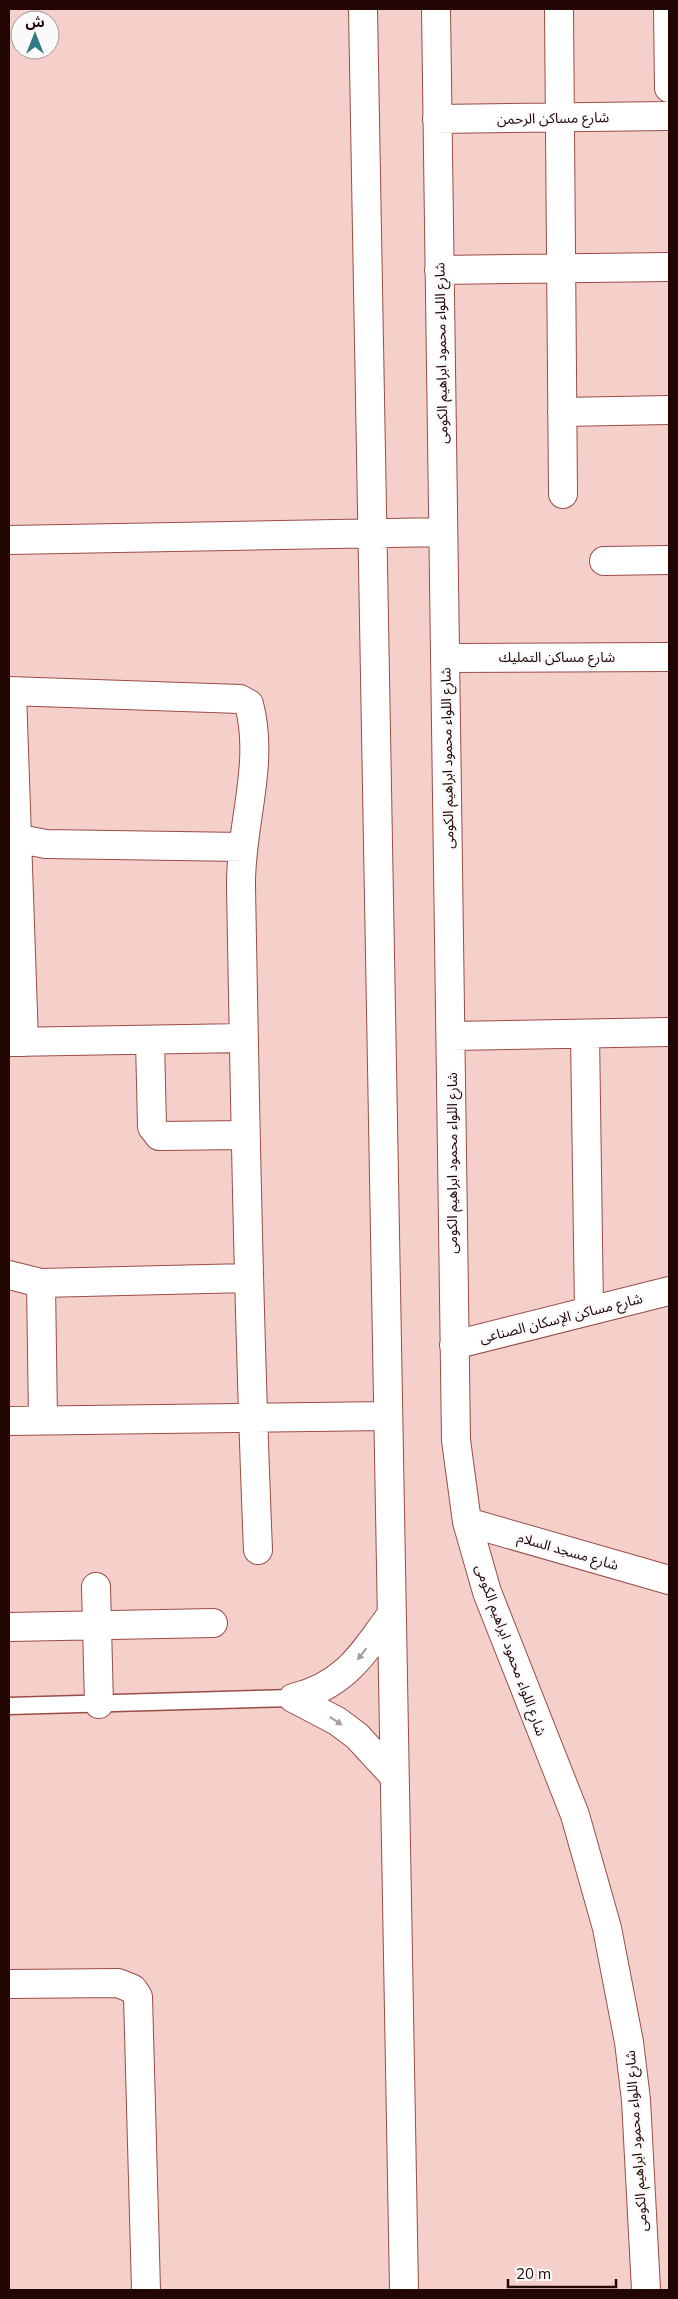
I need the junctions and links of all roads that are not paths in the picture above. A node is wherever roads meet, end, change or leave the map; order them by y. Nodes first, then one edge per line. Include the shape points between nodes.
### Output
1 (363, 9) edge
2 (436, 9) edge
3 (559, 9) edge
4 (668, 9) edge
5 (669, 88) edge
6 (669, 116) edge
7 (560, 118) junction
8 (437, 119) junction
9 (669, 267) edge
10 (561, 268) junction
11 (439, 270) junction
12 (669, 410) edge
13 (562, 412) junction
14 (564, 494) dead end
15 (443, 532) junction
16 (372, 533) junction
17 (9, 540) edge
18 (669, 560) edge
19 (604, 561) dead end
20 (669, 657) edge
21 (446, 658) junction
22 (10, 692) edge
23 (14, 839) edge
24 (243, 847) junction
25 (669, 1032) edge
26 (586, 1034) junction
27 (451, 1036) junction
28 (244, 1038) junction
29 (150, 1040) junction
30 (16, 1042) edge
31 (245, 1134) junction
32 (9, 1275) edge
33 (248, 1278) junction
34 (41, 1283) junction
35 (669, 1291) edge
36 (589, 1311) junction
37 (454, 1345) junction
38 (387, 1416) junction
39 (253, 1417) junction
40 (43, 1420) junction
41 (9, 1421) edge
42 (467, 1522) junction
43 (258, 1550) dead end
44 (669, 1580) edge
45 (96, 1587) dead end
46 (391, 1614) junction
47 (213, 1623) dead end
48 (96, 1625) junction
49 (9, 1627) edge
50 (293, 1698) junction
51 (98, 1704) junction
52 (9, 1706) edge
53 (394, 1776) junction
54 (9, 1984) edge
55 (146, 2290) edge
56 (404, 2290) edge
57 (646, 2290) edge

1 - 16 street
2 - 8 street, شارع اللواء محمود ابراهيم الكومى
3 - 7 street
4 - 5 street
6 - 7 street, شارع مساكن الرحمن
7 - 8 street, شارع مساكن الرحمن
7 - 10 street
8 - 11 street, شارع اللواء محمود ابراهيم الكومى
9 - 10 street
10 - 11 street
10 - 13 street
11 - 15 street, شارع اللواء محمود ابراهيم الكومى
12 - 13 street
13 - 14 street
15 - 16 street
15 - 21 street, شارع اللواء محمود ابراهيم الكومى
16 - 17 street
16 - 38 street
18 - 19 street
20 - 21 street, شارع مساكن التمليك
21 - 27 street, شارع اللواء محمود ابراهيم الكومى
22 - 23 street
22 - 24 street via 240,698 247,702 250,708 253,776
23 - 24 street via 46,844
23 - 30 street
24 - 28 street
25 - 26 street
26 - 27 street
26 - 36 street
27 - 37 street, شارع اللواء محمود ابراهيم الكومى
28 - 29 street
28 - 31 street
29 - 30 street
29 - 31 street via 152,1127 159,1136
31 - 33 street
32 - 34 street
33 - 34 street
33 - 39 street
34 - 40 street
35 - 36 street, شارع مساكن الإسكان الصناعى
36 - 37 street, شارع مساكن الإسكان الصناعى
37 - 42 street, شارع اللواء محمود ابراهيم الكومى via 456,1440
38 - 39 street
38 - 46 street
39 - 40 street
39 - 43 street
40 - 41 street
42 - 44 street, شارع مسجد السلام
42 - 57 street, شارع اللواء محمود ابراهيم الكومى via 487,1592 575,1815 607,1928 629,2042 636,2100
45 - 48 street
46 -> 50 street via 347,1672 312,1694
46 - 53 street
47 - 48 street
48 - 49 street
48 - 51 street
50 - 51 lane
50 -> 53 street via 337,1721 357,1736
51 - 52 lane
53 - 56 street
54 - 55 street via 118,1983 133,1989 138,1996

